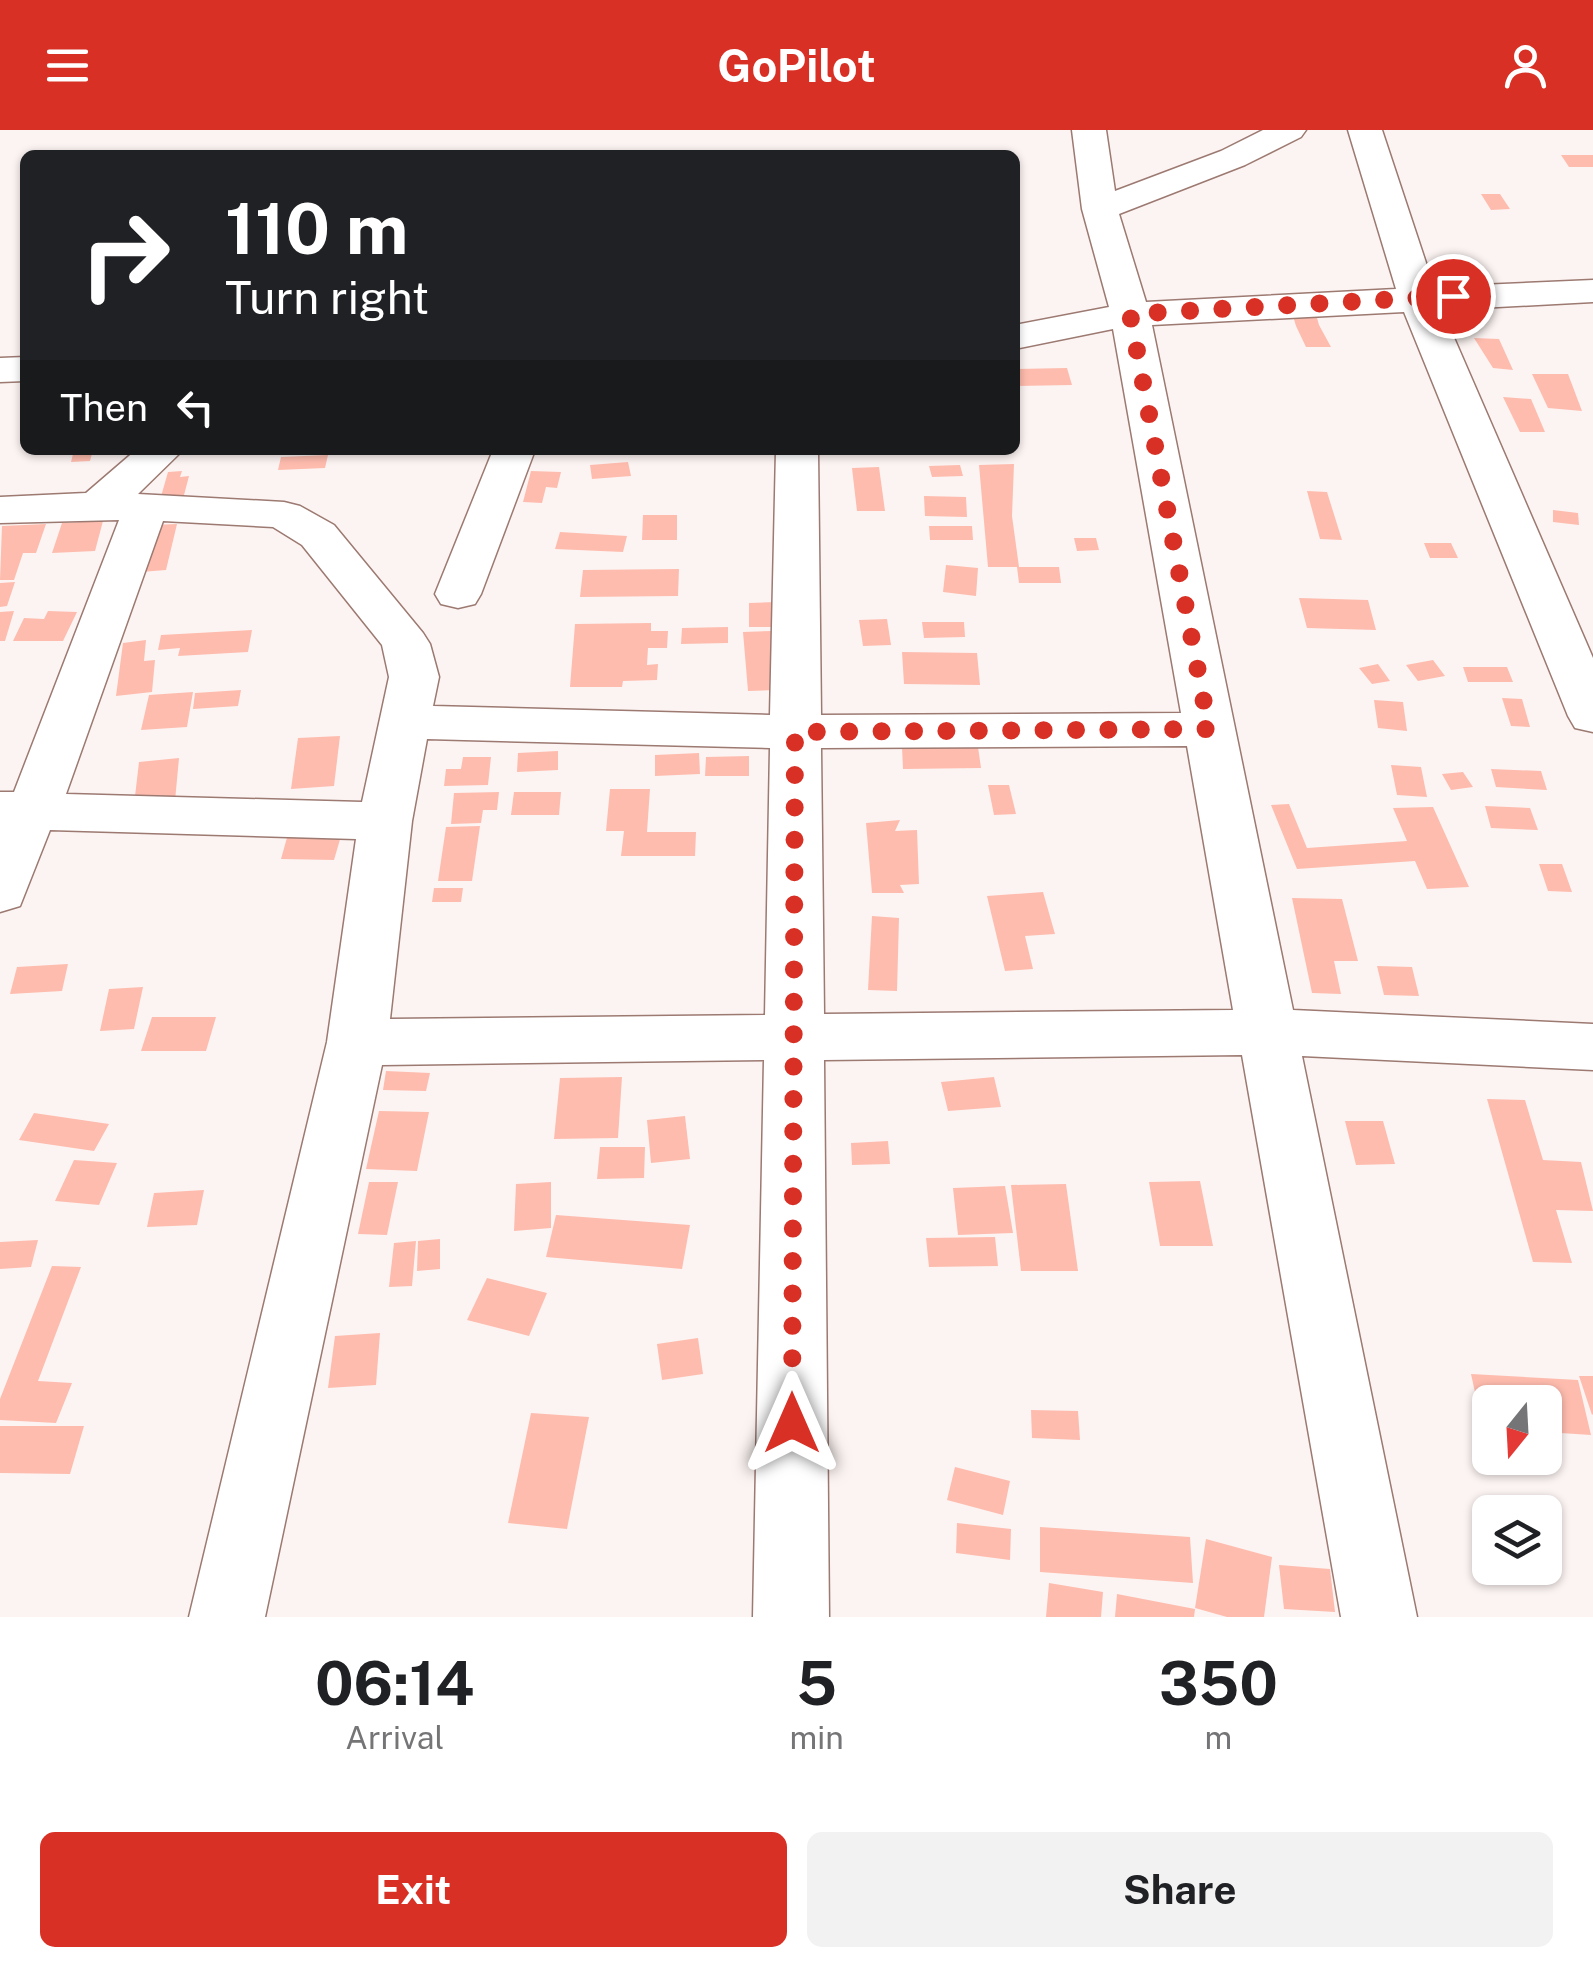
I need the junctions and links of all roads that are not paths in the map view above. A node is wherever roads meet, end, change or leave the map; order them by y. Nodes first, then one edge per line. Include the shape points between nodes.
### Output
1 (1089, 130) edge
2 (1290, 130) edge
3 (1364, 130) edge
4 (1100, 209) junction
5 (1593, 291) edge
6 (1418, 298) junction
7 (1130, 314) junction
8 (1020, 336) edge
9 (158, 455) edge
10 (512, 455) edge
11 (797, 455) edge
12 (122, 507) junction
13 (0, 510) edge
14 (458, 594) dead end
15 (1593, 716) edge
16 (407, 722) junction
17 (1209, 729) junction
18 (795, 732) junction
19 (17, 809) edge
20 (385, 821) junction
21 (0, 892) edge
22 (1267, 1032) junction
23 (794, 1036) junction
24 (357, 1042) junction
25 (1593, 1046) edge
26 (227, 1617) edge
27 (791, 1617) edge
28 (1379, 1617) edge

1 - 4 street
2 - 4 street
3 - 6 street
4 - 7 street
5 - 6 street
6 - 7 street
6 - 15 street
7 - 8 street
7 - 17 street
9 - 12 street
10 - 14 street
11 - 18 street
12 - 13 street
12 - 16 street via 284,515 318,535 406,644 414,678
12 - 19 street
16 - 18 street
16 - 20 street
17 - 18 street
17 - 22 street
18 - 23 street
19 - 20 street
19 - 21 street
20 - 24 street
22 - 23 street
22 - 25 street
22 - 28 street
23 - 24 street
23 - 27 street
24 - 26 street

